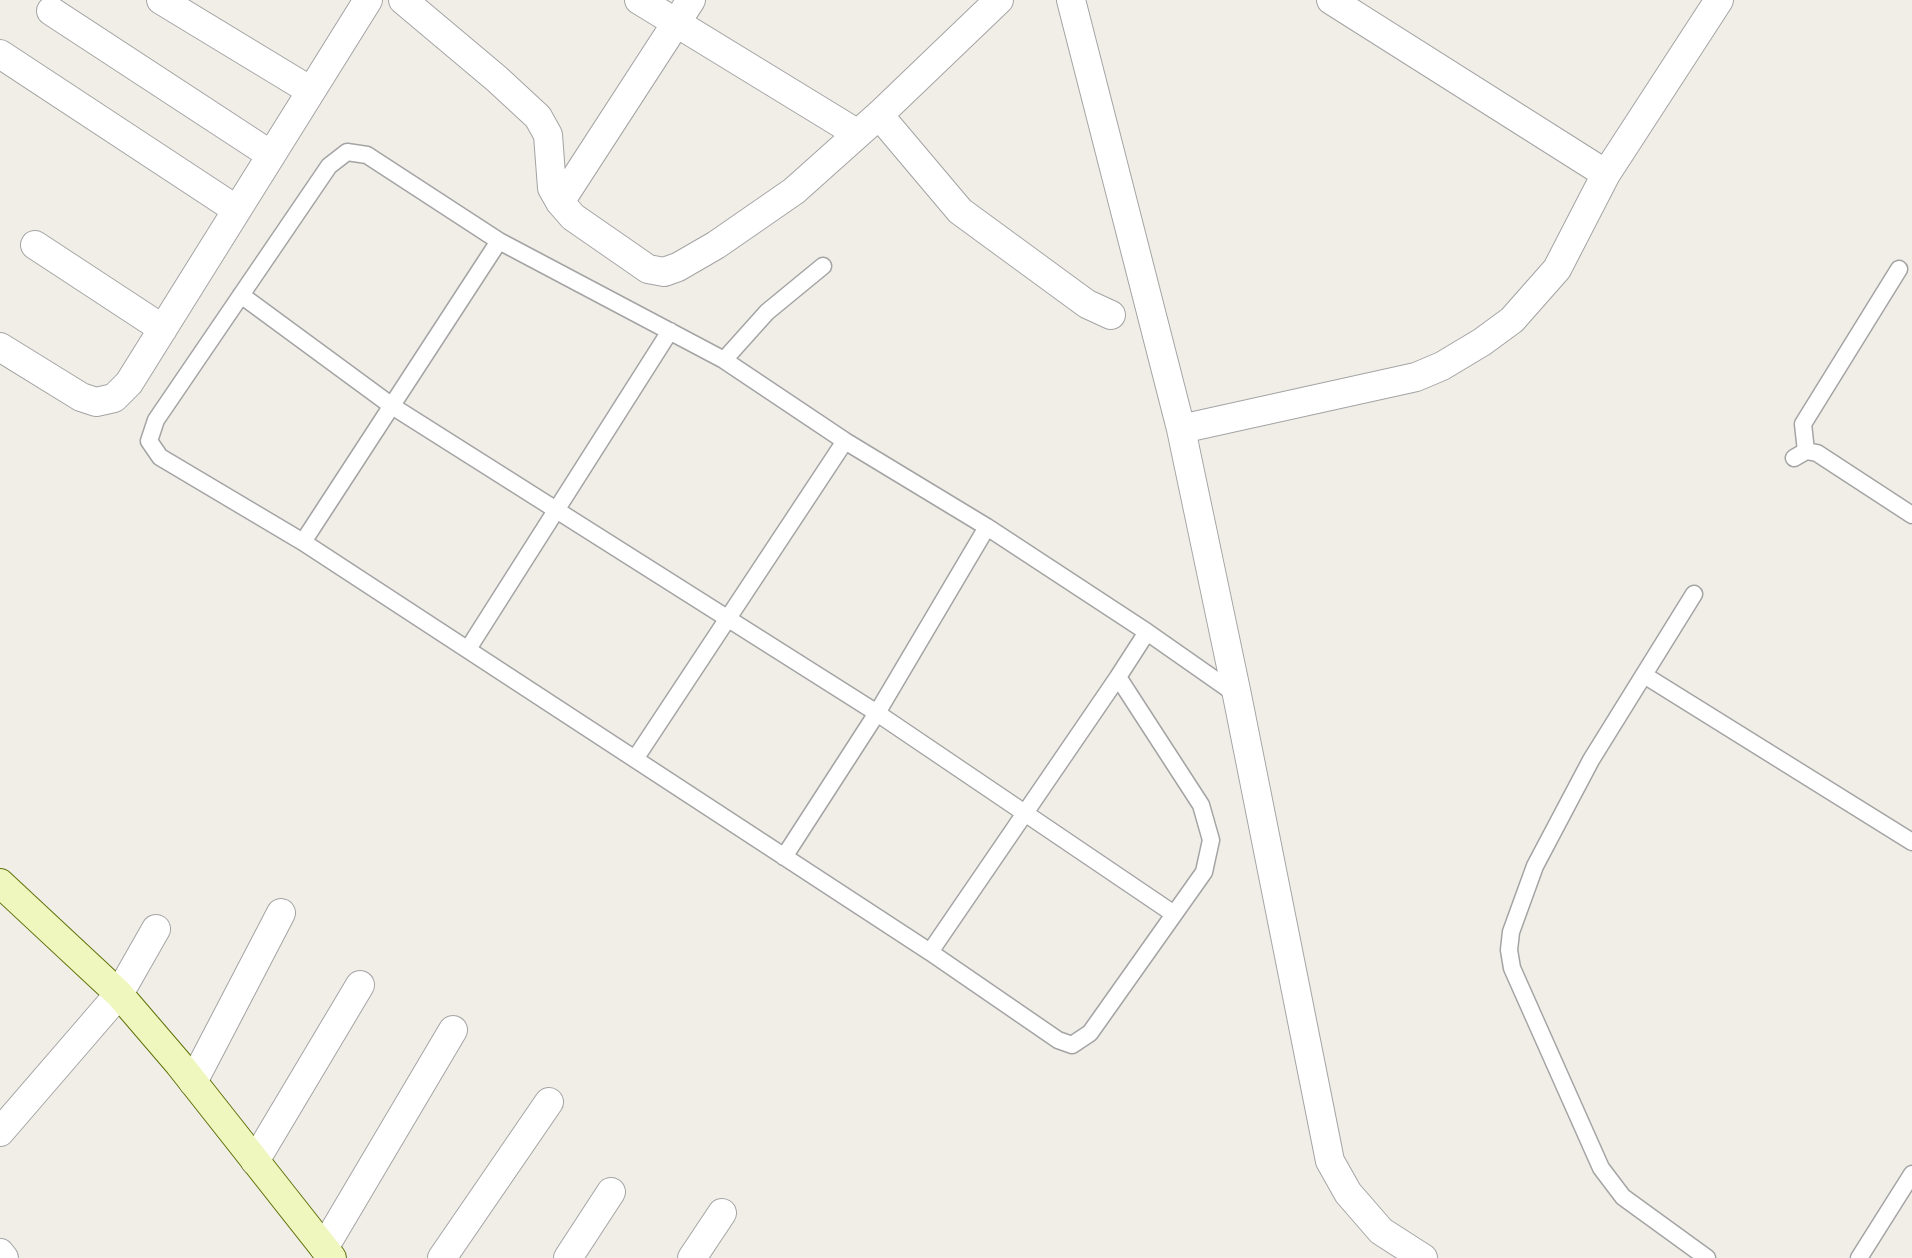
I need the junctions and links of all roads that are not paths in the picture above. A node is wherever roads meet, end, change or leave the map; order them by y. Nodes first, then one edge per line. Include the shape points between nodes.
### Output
1 (161, 0) edge
2 (368, 0) edge
3 (403, 0) edge
4 (639, 0) edge
5 (691, 0) edge
6 (999, 0) edge
7 (1071, 0) edge
8 (1332, 0) edge
9 (1719, 0) edge
10 (51, 11) dead end
11 (676, 23) junction
12 (0, 54) edge
13 (311, 91) junction
14 (879, 115) junction
15 (858, 134) junction
16 (271, 155) junction
17 (1606, 174) junction
18 (560, 202) junction
19 (237, 210) junction
20 (499, 241) junction
21 (35, 245) dead end
22 (823, 266) dead end
23 (1899, 269) dead end
24 (241, 295) junction
25 (1111, 315) dead end
26 (163, 329) junction
27 (670, 331) junction
28 (0, 347) edge
29 (724, 360) junction
30 (392, 406) junction
31 (1181, 429) junction
32 (844, 441) junction
33 (558, 510) junction
34 (1912, 515) edge
35 (986, 527) junction
36 (303, 542) junction
37 (1694, 594) dead end
38 (727, 618) junction
39 (1148, 632) junction
40 (468, 649) junction
41 (1644, 674) junction
42 (1118, 677) junction
43 (1237, 695) junction
44 (877, 712) junction
45 (635, 759) junction
46 (1024, 813) junction
47 (1912, 842) edge
48 (784, 857) junction
49 (0, 883) edge
50 (282, 913) dead end
51 (1174, 914) junction
52 (156, 929) dead end
53 (930, 952) junction
54 (360, 985) dead end
55 (119, 994) junction
56 (453, 1030) dead end
57 (193, 1082) junction
58 (550, 1102) dead end
59 (0, 1132) edge
60 (255, 1161) junction
61 (1912, 1174) edge
62 (611, 1192) dead end
63 (722, 1213) dead end
64 (0, 1253) edge
65 (328, 1253) edge
66 (4, 1258) edge
67 (442, 1258) edge
68 (568, 1258) edge
69 (692, 1258) edge
70 (1423, 1258) edge
71 (1707, 1258) edge
72 (1859, 1258) edge

1 - 13 street
2 - 13 street
3 - 18 street via 538,117 548,135 552,188
4 - 11 street
5 - 11 street
6 - 14 street
7 - 31 street
8 - 17 street
9 - 17 street
10 - 16 street
11 - 15 street
11 - 18 street
12 - 19 street
13 - 16 street
14 - 15 street
14 - 25 street via 960,211 1087,304
15 - 18 street via 794,191 752,222 678,267 664,272 648,269 573,217
16 - 19 street
17 - 31 street via 1557,269 1512,320 1442,366 1416,377
19 - 26 street
20 - 24 lane via 366,155 348,152 329,166
20 - 27 lane
20 - 30 lane
21 - 26 street
22 - 29 lane via 767,312
23 - 34 lane via 1803,424 1800,455 1817,453
24 - 30 lane
24 - 36 lane via 156,420 149,440 160,456
26 - 28 street via 129,383 114,398 96,402 81,397
27 - 29 lane
27 - 33 lane
29 - 32 lane
30 - 33 lane
30 - 36 lane
31 - 43 street
32 - 35 lane
32 - 38 lane
33 - 38 lane
33 - 40 lane
35 - 39 lane
35 - 44 lane
36 - 40 lane
37 - 41 lane
38 - 44 lane
38 - 45 lane
39 - 42 lane
39 - 43 lane
40 - 45 lane
41 - 47 lane
41 - 71 lane via 1591,760 1535,866 1511,932 1509,950 1512,968 1601,1168 1623,1198
42 - 46 lane
42 - 51 lane via 1202,805 1211,840 1204,872
43 - 70 street via 1330,1161 1348,1193 1381,1231
44 - 46 lane
44 - 48 lane
45 - 48 lane
46 - 51 lane
46 - 53 lane
48 - 53 lane
49 - 55 street
50 - 57 street
51 - 53 lane via 1090,1033 1072,1045 1058,1040
52 - 55 street
54 - 60 street
55 - 57 street
55 - 59 street
56 - 65 street
57 - 60 street
58 - 67 street
60 - 65 street
61 - 72 lane
62 - 68 street
63 - 69 street
64 - 66 street

